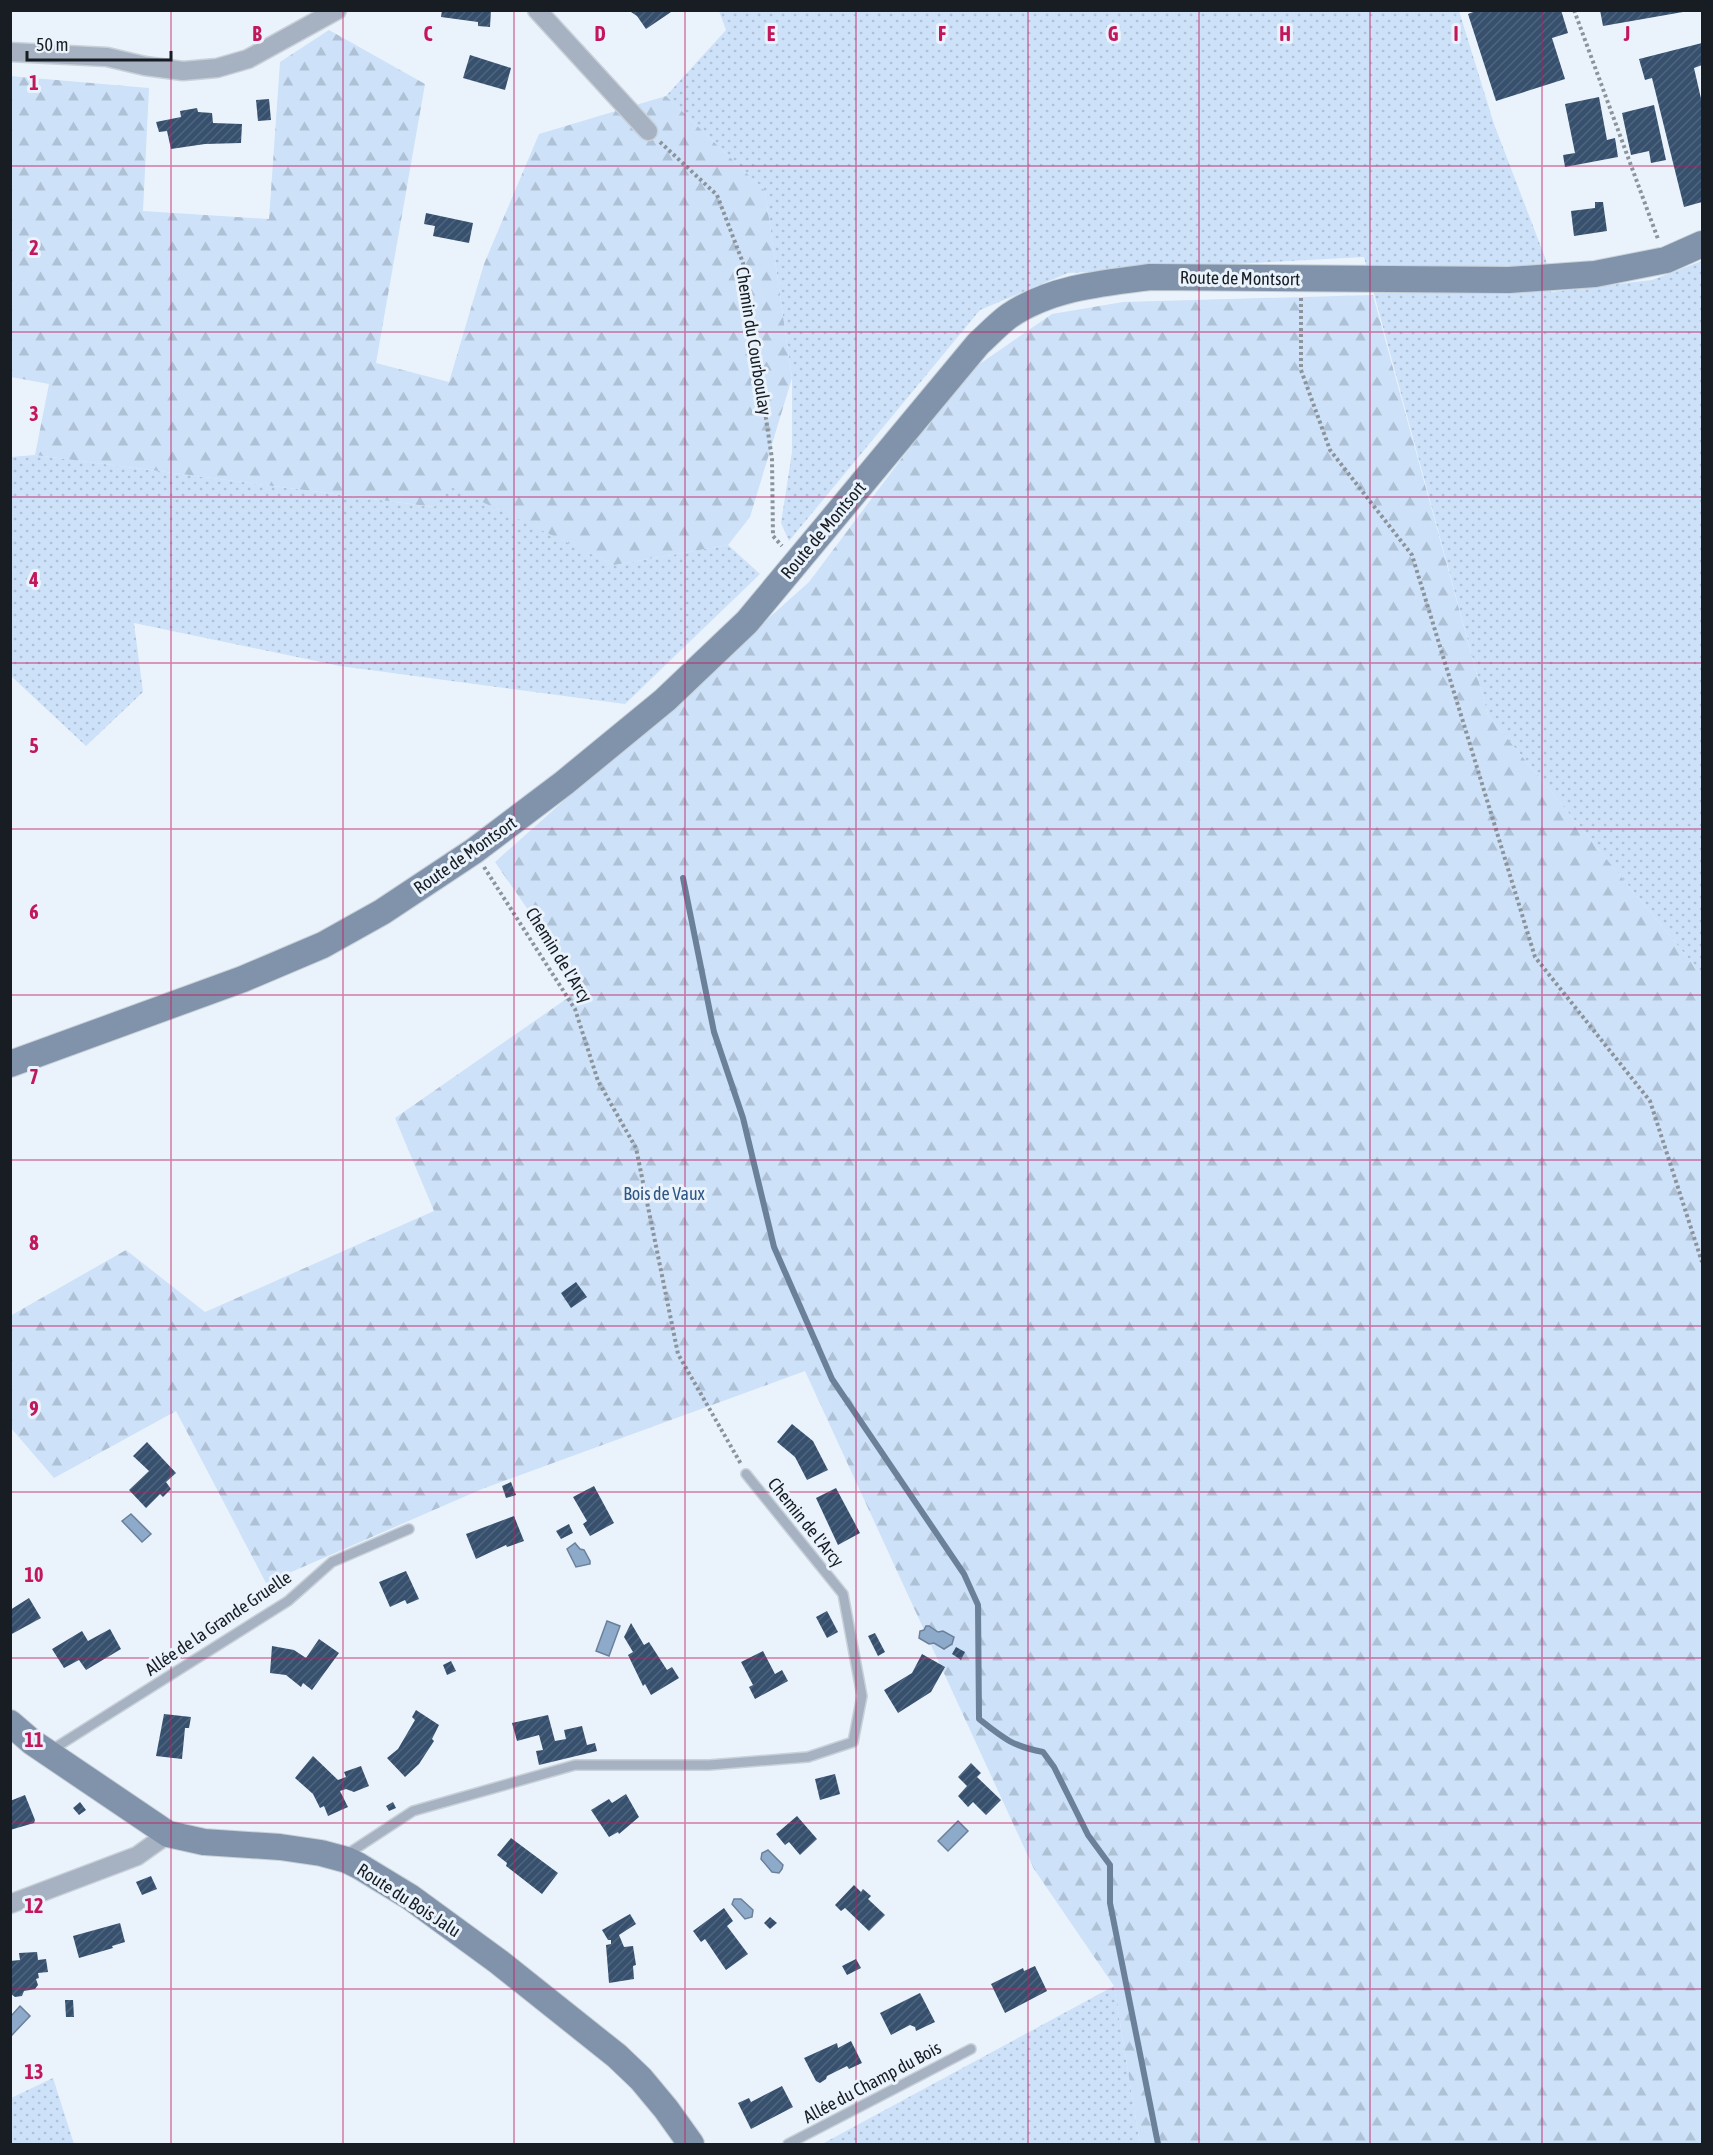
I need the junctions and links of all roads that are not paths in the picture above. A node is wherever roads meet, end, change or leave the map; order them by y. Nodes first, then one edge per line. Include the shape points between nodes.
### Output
1 (337, 10) edge
2 (537, 10) edge
3 (10, 52) edge
4 (648, 131) road end
5 (1702, 244) edge
6 (10, 1064) edge
7 (746, 1474) road end
8 (409, 1528) dead end
9 (10, 1723) edge
10 (48, 1753) junction
11 (168, 1834) junction
12 (346, 1860) junction
13 (10, 1904) edge
14 (971, 2049) dead end
15 (691, 2145) edge
16 (788, 2145) edge

1 - 3 street via 248,59 217,68 183,71 107,57
2 - 4 street
5 - 6 street, Route de Montsort via 1666,260 1595,274 1509,280 1150,277 1095,284 1046,297 1010,316 978,344 747,622 665,700 474,851 382,912 323,945 243,979
7 - 12 lane, Chemin de l'Arcy via 843,1594 862,1696 853,1742 808,1756 709,1765 575,1765 413,1811 352,1851
8 - 10 lane, Allée de la Grande Gruelle via 332,1562 288,1601
9 - 10 street, Route du Bois Jalu
10 - 11 street, Route du Bois Jalu
11 - 12 street, Route du Bois Jalu via 204,1842 280,1846
11 - 13 street via 137,1856
12 - 15 street, Route du Bois Jalu via 410,1897 617,2056 654,2094
14 - 16 lane, Allée du Champ du Bois

